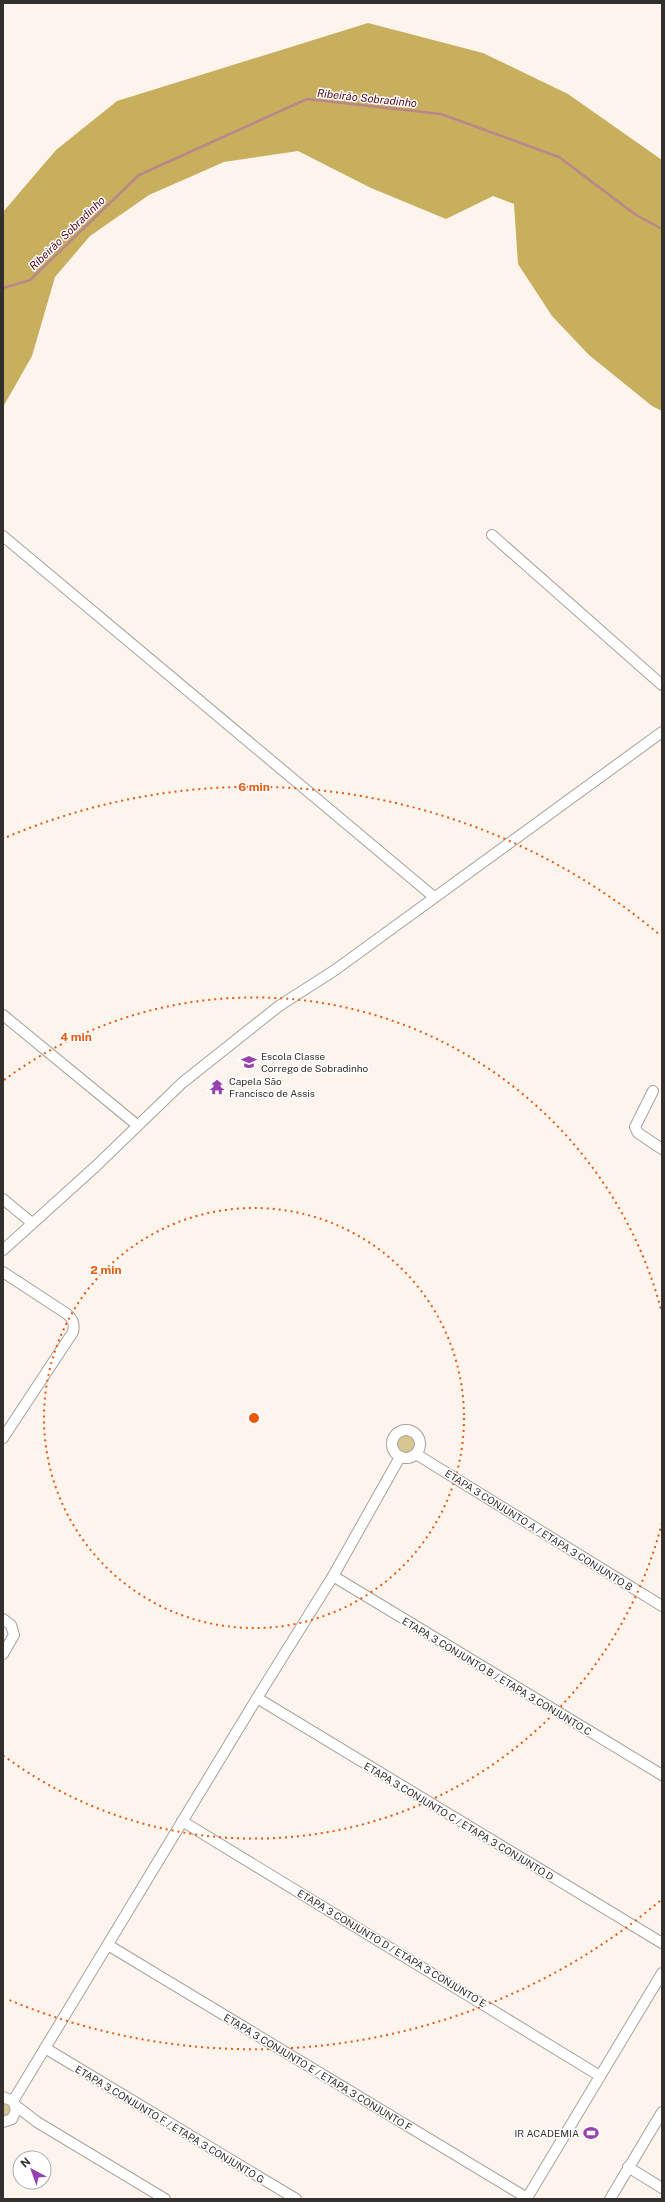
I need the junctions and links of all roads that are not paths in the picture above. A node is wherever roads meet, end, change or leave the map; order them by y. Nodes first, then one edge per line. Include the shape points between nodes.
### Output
1 (492, 535) dead end
2 (3, 536) edge
3 (662, 685) edge
4 (662, 732) edge
5 (434, 897) junction
6 (3, 1015) edge
7 (652, 1091) dead end
8 (137, 1125) junction
9 (662, 1149) edge
10 (3, 1199) edge
11 (32, 1223) junction
12 (3, 1250) edge
13 (3, 1272) edge
14 (3, 1438) edge
15 (416, 1454) junction
16 (400, 1457) junction
17 (333, 1576) junction
18 (662, 1606) edge
19 (3, 1619) edge
20 (3, 1654) edge
21 (257, 1698) junction
22 (662, 1775) edge
23 (182, 1821) junction
24 (662, 1943) edge
25 (108, 1945) junction
26 (662, 1973) edge
27 (45, 2048) junction
28 (600, 2076) junction
29 (3, 2097) edge
30 (14, 2103) junction
31 (662, 2112) edge
32 (8, 2121) edge
33 (37, 2122) junction
34 (628, 2167) junction
35 (662, 2188) edge
36 (528, 2198) edge
37 (165, 2199) edge
38 (296, 2199) edge
39 (610, 2199) edge

1 - 3 street
2 - 5 street
4 - 5 street
5 - 8 street via 335,970 279,1006 210,1059
6 - 8 street
7 - 9 street via 635,1127 638,1133
8 - 11 street via 95,1167
10 - 11 street
11 - 12 street
13 - 14 street via 67,1314 74,1327
15 - 16 street via 411,1457
15 - 16 street via 420,1438 416,1433 406,1429 396,1433 392,1443 393,1449
15 - 18 street, ETAPA 3 CONJUNTO A / ETAPA 3 CONJUNTO B
16 - 17 street
17 - 21 street
17 - 22 street, ETAPA 3 CONJUNTO B / ETAPA 3 CONJUNTO C
19 - 20 street via 11,1625 14,1635
21 - 23 street
21 - 24 street, ETAPA 3 CONJUNTO C / ETAPA 3 CONJUNTO D
23 - 25 street
23 - 28 street, ETAPA 3 CONJUNTO D / ETAPA 3 CONJUNTO E
25 - 27 street
25 - 36 street, ETAPA 3 CONJUNTO E / ETAPA 3 CONJUNTO F
26 - 28 street
27 - 30 street
27 - 38 street, ETAPA 3 CONJUNTO F / ETAPA 3 CONJUNTO G
28 - 36 street
29 - 30 street
30 - 32 street via 16,2110
30 - 33 street
31 - 34 street
32 - 33 street
33 - 37 street
34 - 35 street
34 - 39 street

